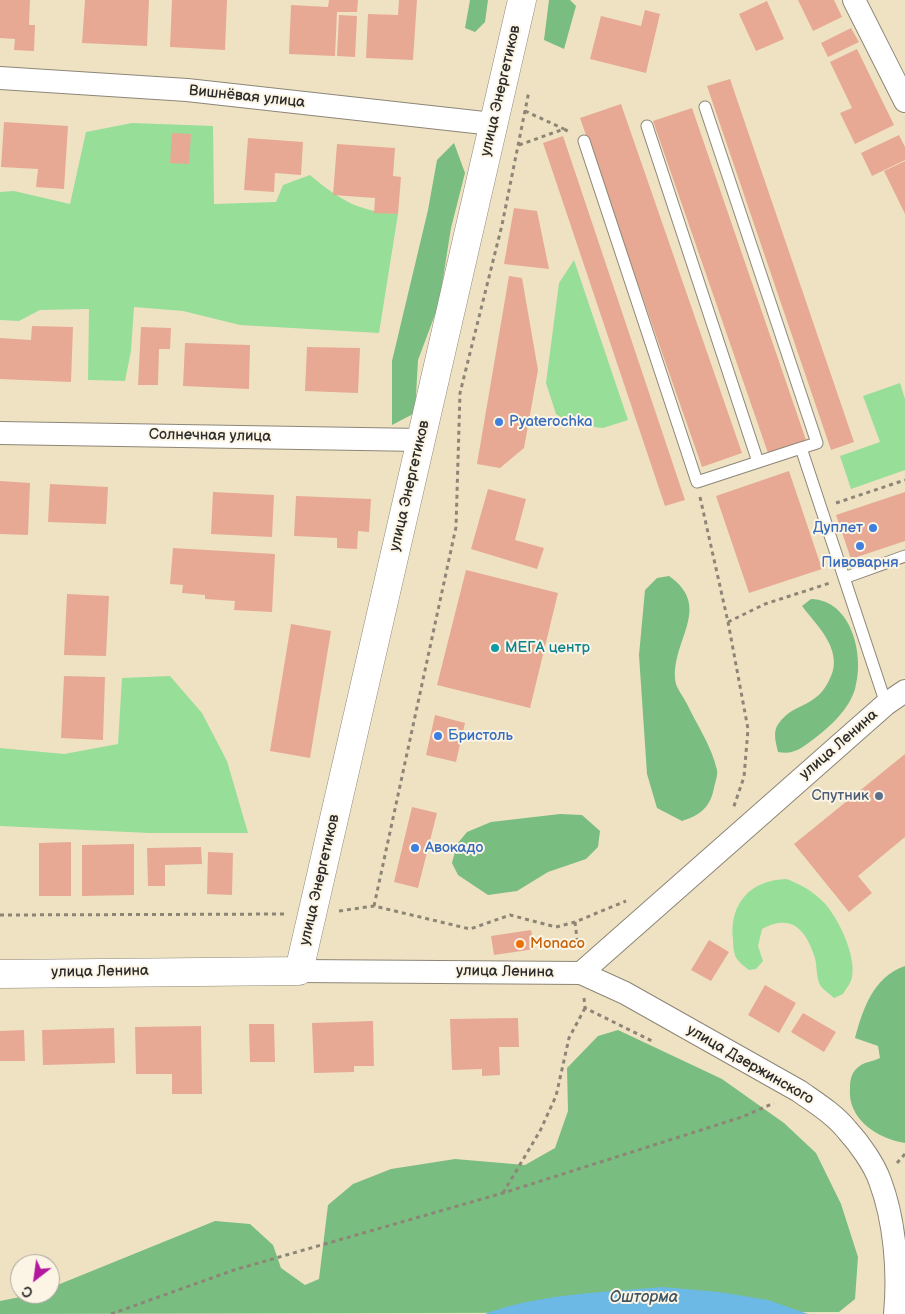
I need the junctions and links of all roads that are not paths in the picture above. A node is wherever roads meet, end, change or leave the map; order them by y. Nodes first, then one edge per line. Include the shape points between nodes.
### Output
1 (522, 0) edge
2 (854, 0) edge
3 (0, 78) edge
4 (905, 101) edge
5 (705, 107) dead end
6 (493, 124) junction
7 (647, 126) dead end
8 (584, 141) road end
9 (0, 433) edge
10 (421, 440) junction
11 (800, 448) junction
12 (758, 462) junction
13 (905, 556) edge
14 (844, 578) junction
15 (905, 690) edge
16 (886, 704) junction
17 (299, 971) junction
18 (581, 973) junction
19 (0, 974) edge
20 (896, 1304) edge

1 - 6 street, улица Энергетиков
2 - 4 street
3 - 6 street, Вишнёвая улица via 186,90
5 - 11 lane via 817,443
6 - 10 street, улица Энергетиков
7 - 12 lane
8 - 12 lane via 697,482
9 - 10 street, Солнечная улица
10 - 17 street, улица Энергетиков
11 - 12 lane
11 - 14 lane
13 - 14 lane
14 - 16 lane
15 - 16 street, улица Ленина
16 - 18 street, улица Ленина
17 - 18 street, улица Ленина
17 - 19 street, улица Ленина
18 - 20 street, улица Дзержинского via 625,993 800,1091 848,1130 880,1180 891,1226

